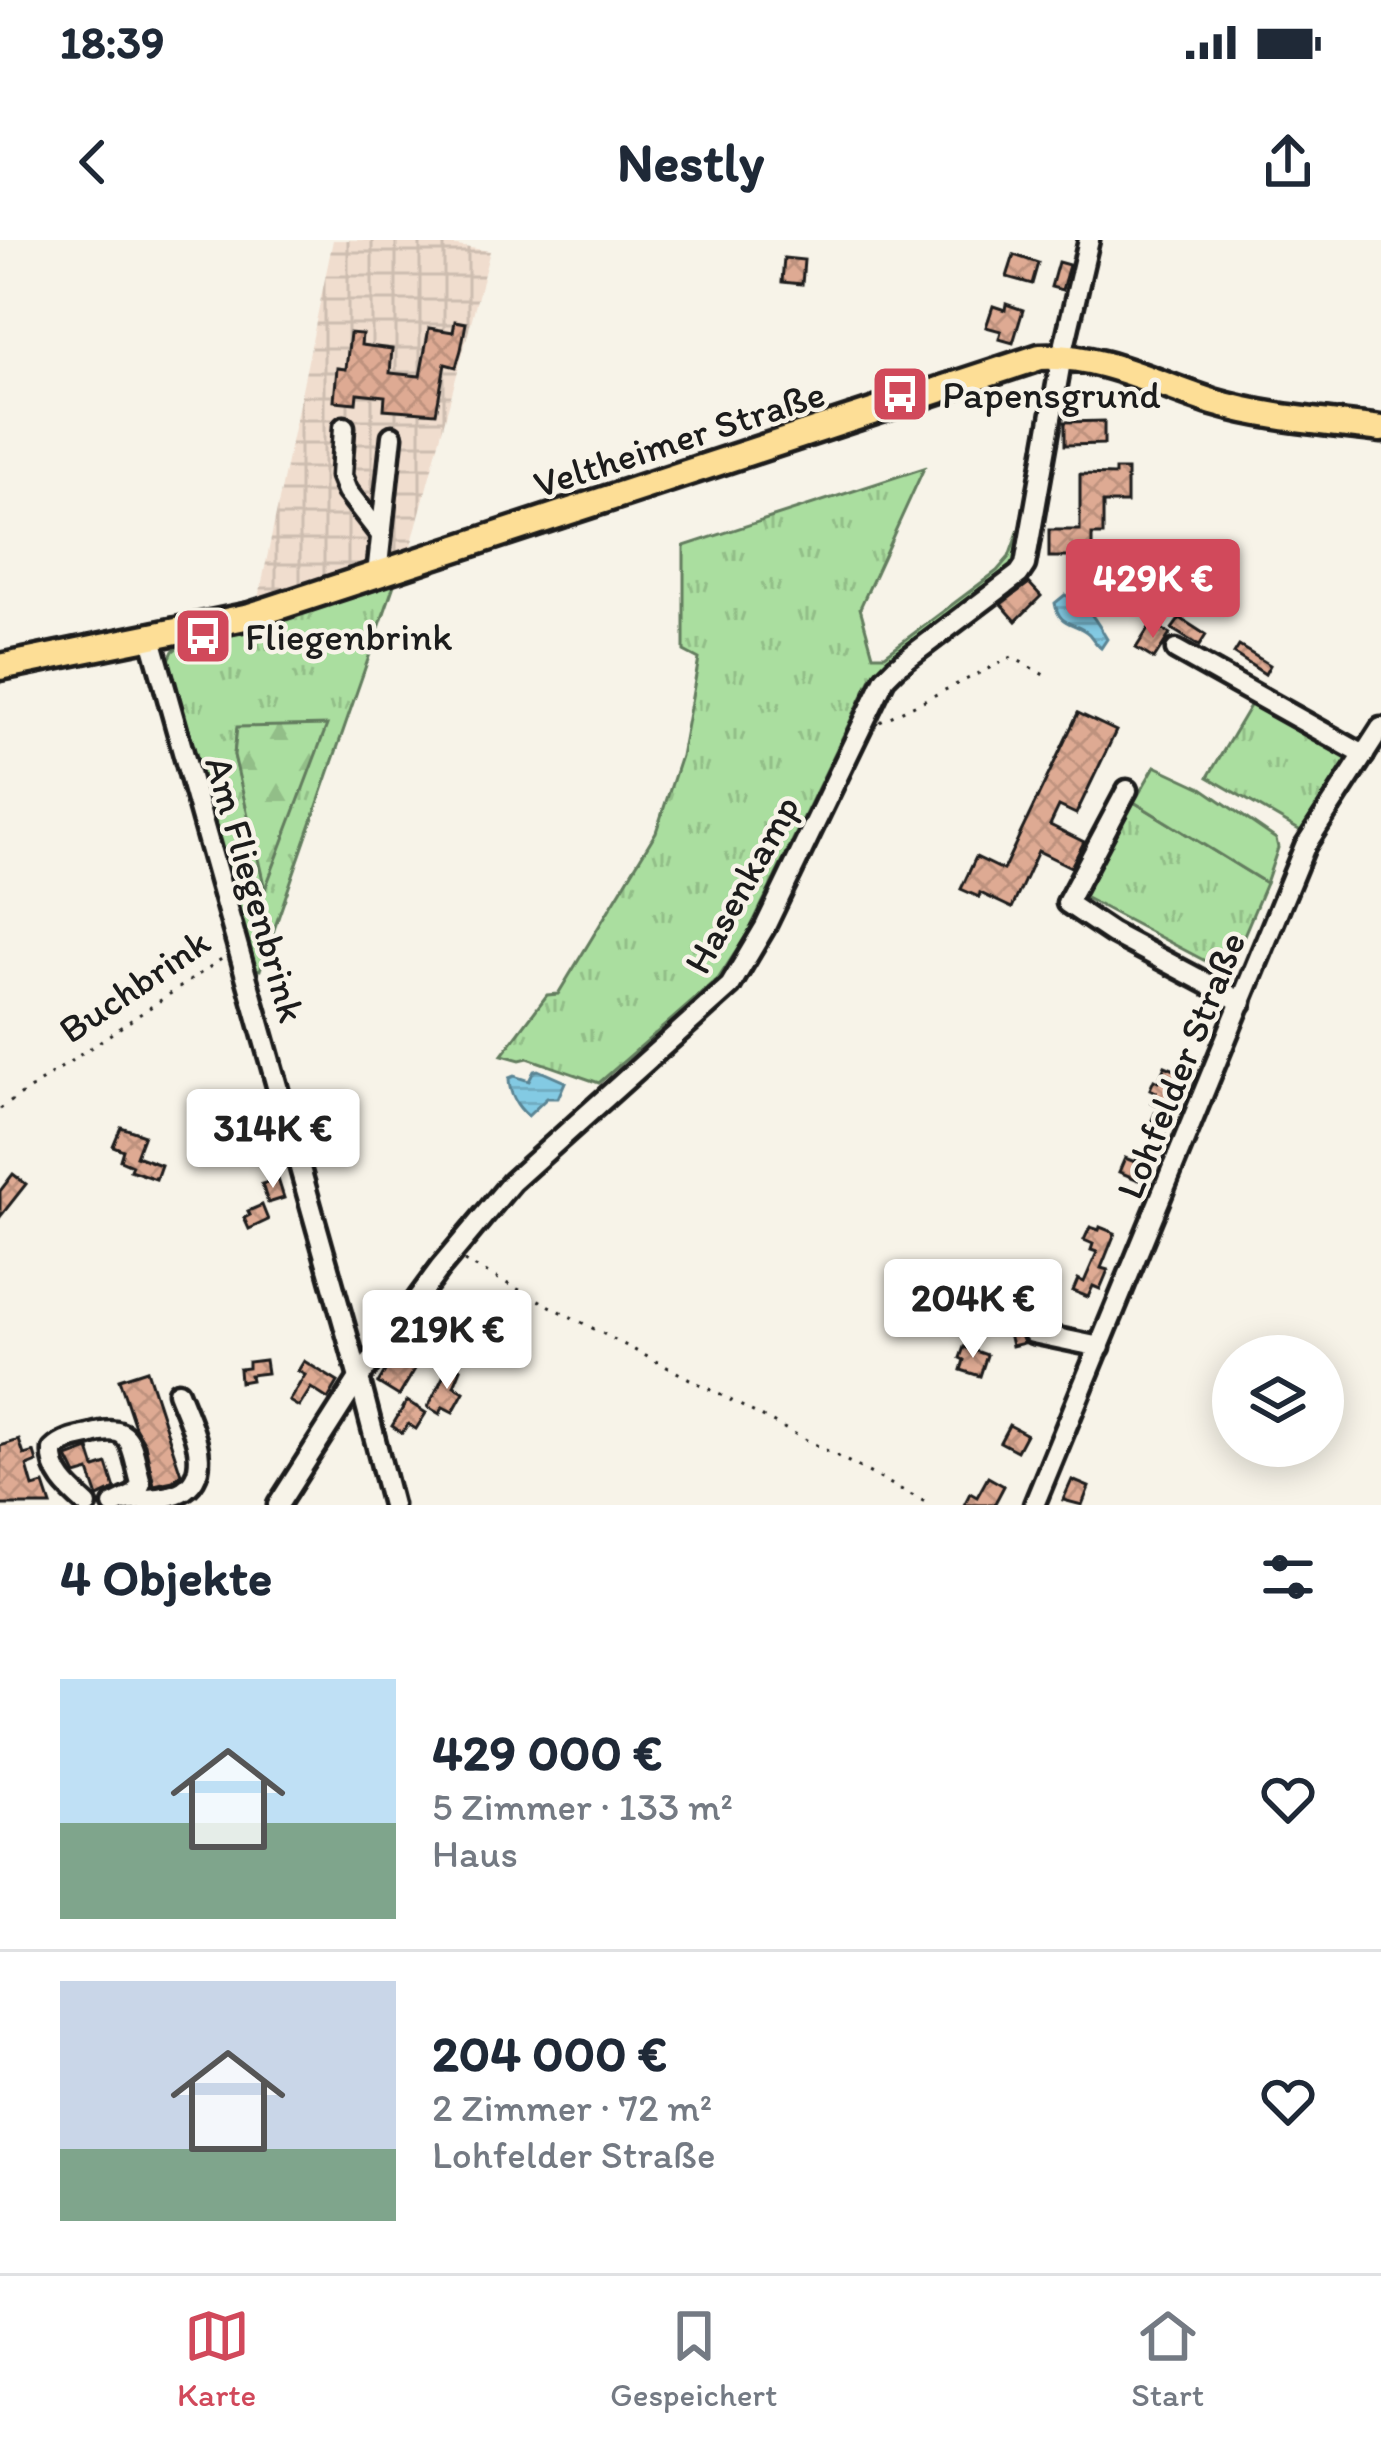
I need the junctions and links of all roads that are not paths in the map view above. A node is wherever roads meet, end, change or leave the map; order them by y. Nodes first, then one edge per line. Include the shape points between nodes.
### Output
1 (1089, 240) edge
2 (1062, 356) junction
3 (344, 428) dead end
4 (1381, 429) edge
5 (392, 436) dead end
6 (382, 535) junction
7 (377, 575) junction
8 (151, 638) junction
9 (1176, 650) dead end
10 (0, 667) edge
11 (1381, 728) edge
12 (1364, 755) junction
13 (1127, 790) dead end
14 (1242, 1002) junction
15 (1033, 1333) dead end
16 (1100, 1347) junction
17 (359, 1378) junction
18 (178, 1392) dead end
19 (118, 1503) edge
20 (87, 1505) edge
21 (278, 1505) edge
22 (392, 1505) edge
23 (1034, 1505) edge

1 - 2 street
2 - 4 main road, Veltheimer Straße via 1252,412
2 - 7 main road, Veltheimer Straße via 1010,366
2 - 17 street, Hasenkamp via 1019,574 885,679 730,986 512,1182
3 - 6 street via 341,476
5 - 6 street
6 - 7 street
7 - 8 main road, Veltheimer Straße
8 - 10 main road, Veltheimer Straße
8 - 17 street, Am Fliegenbrink
9 - 12 street
11 - 12 street, Lohfelder Straße
12 - 14 street, Lohfelder Straße via 1305,846
13 - 14 street via 1067,903
14 - 16 street, Lohfelder Straße
15 - 16 street
16 - 23 street, Lohfelder Straße
17 - 21 street, Hasenkamp
17 - 22 street, Am Fliegenbrink
18 - 19 street via 201,1452 190,1485
19 - 20 street via 141,1483 127,1437 110,1429 52,1450 64,1484

